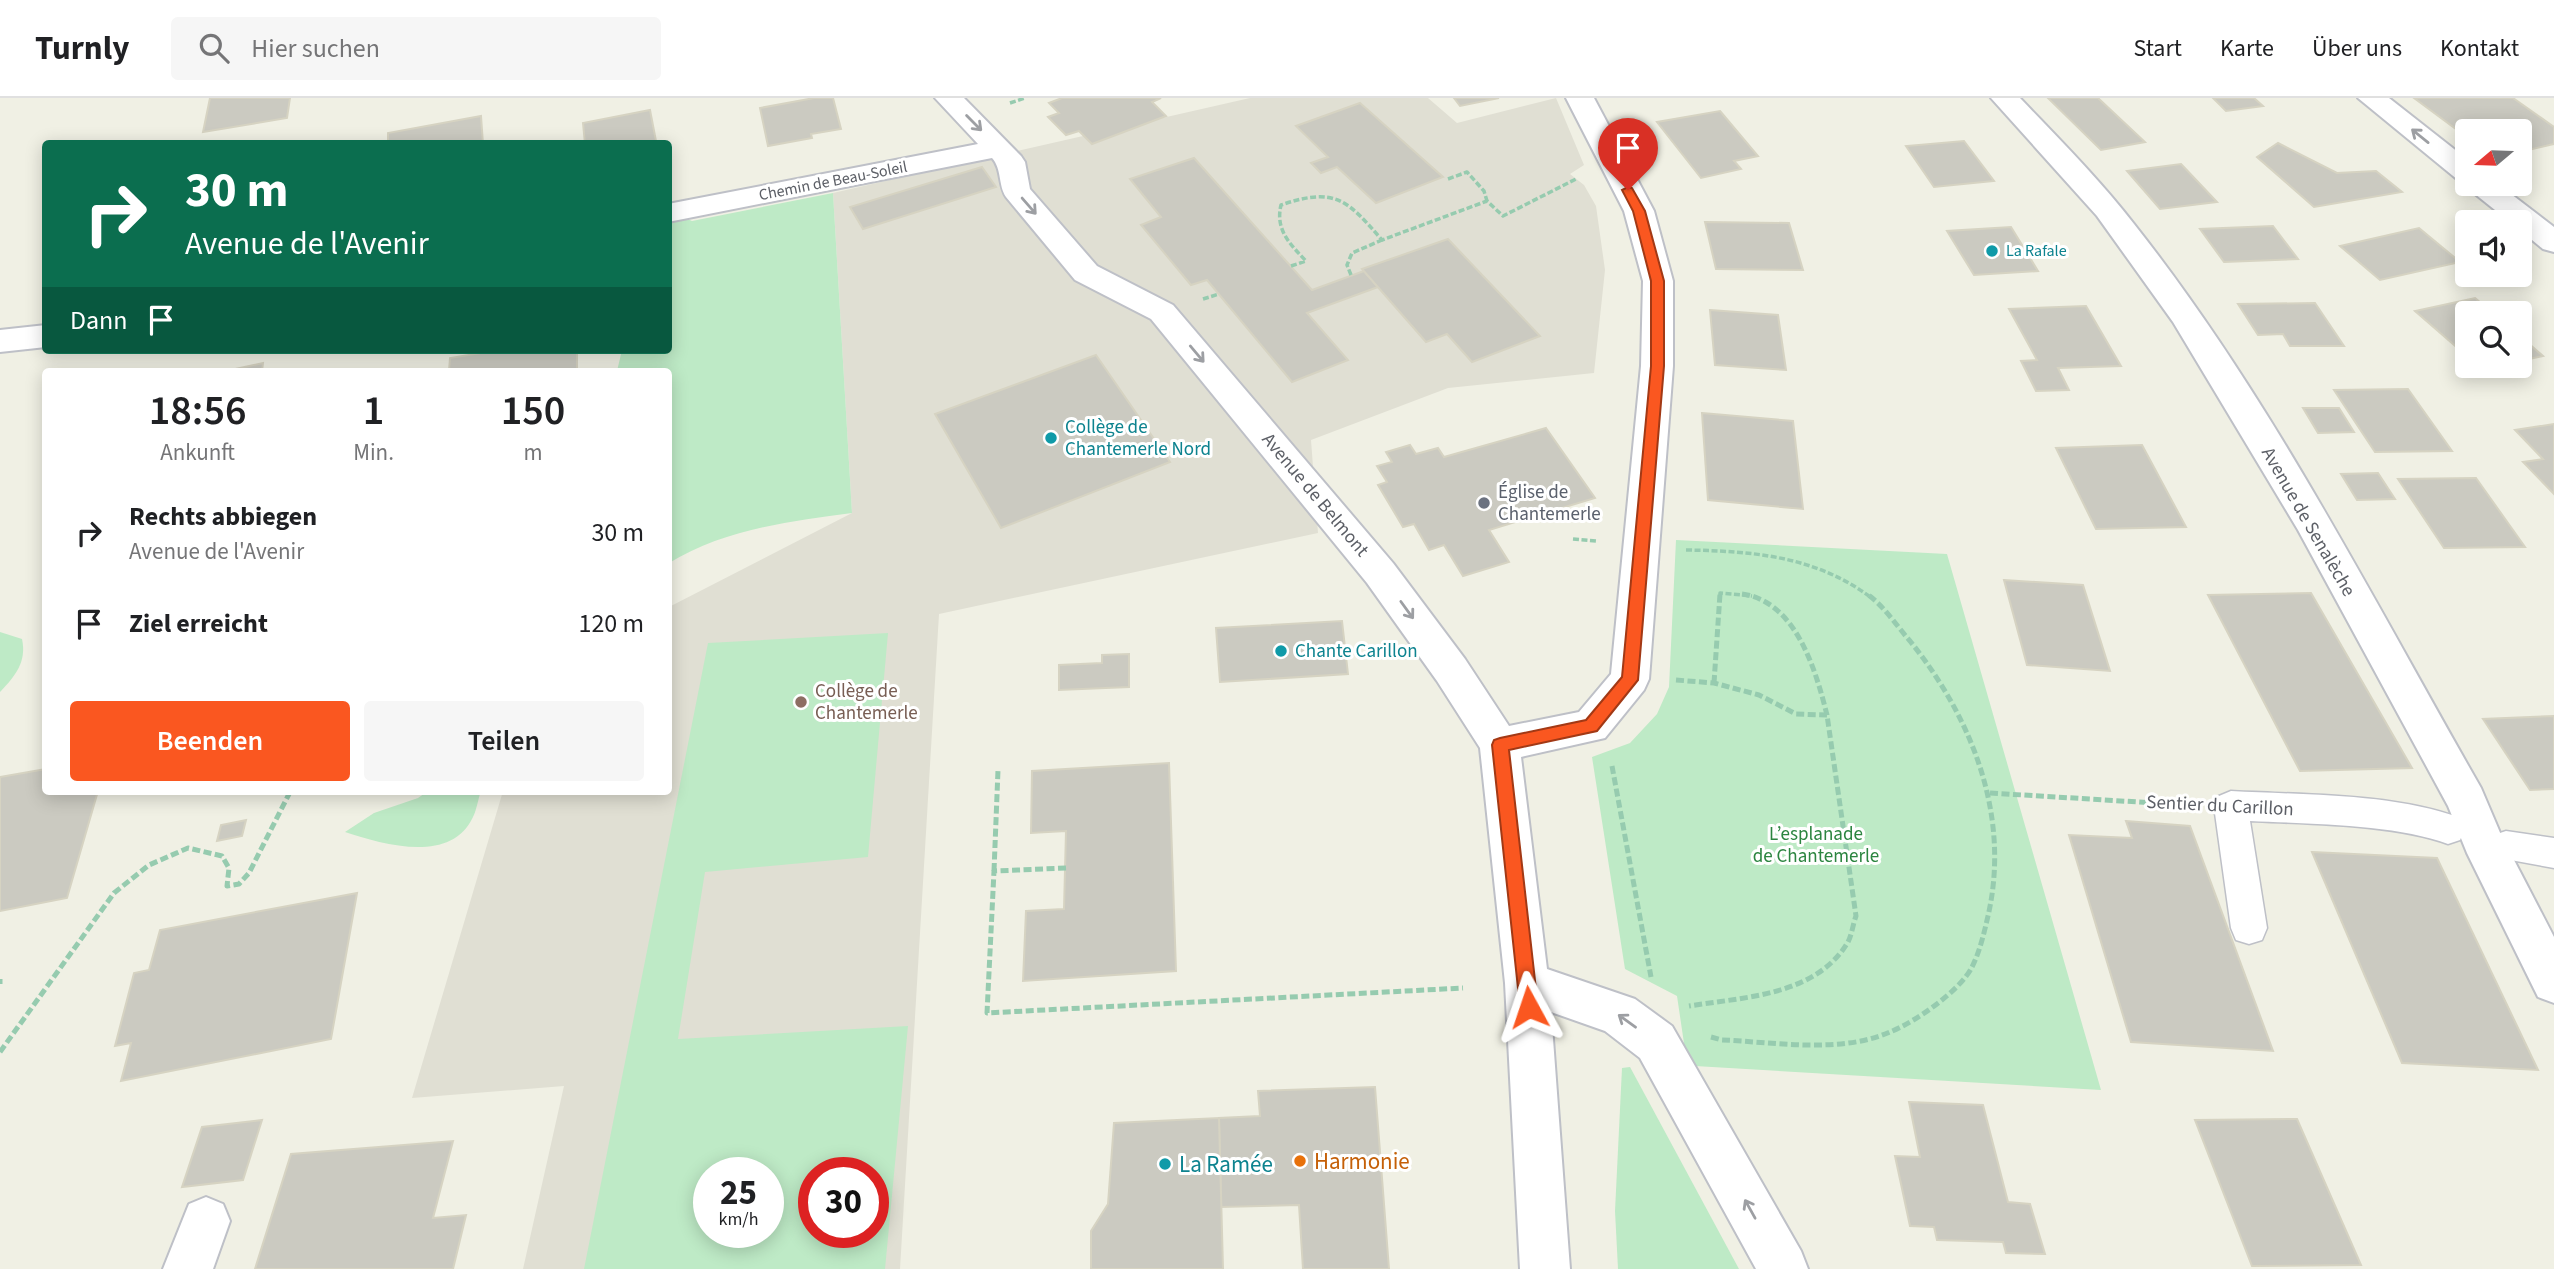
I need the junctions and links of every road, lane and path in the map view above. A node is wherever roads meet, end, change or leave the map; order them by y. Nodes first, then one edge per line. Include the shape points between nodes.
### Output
1 (949, 98) edge
2 (1580, 98) edge
3 (2005, 98) edge
4 (2372, 98) edge
5 (997, 149) junction
6 (2455, 164) edge
7 (1583, 176) dead end
8 (1448, 179) dead end
9 (2495, 196) edge
10 (1487, 201) junction
11 (672, 212) edge
12 (1382, 240) junction
13 (2554, 242) edge
14 (1292, 267) dead end
15 (1351, 275) dead end
16 (42, 336) edge
17 (0, 341) edge
18 (1573, 539) dead end
19 (1603, 542) dead end
20 (1684, 550) dead end
21 (1670, 680) dead end
22 (1714, 684) junction
23 (1827, 715) junction
24 (1500, 745) junction
25 (1610, 758) dead end
26 (998, 770) dead end
27 (1990, 793) junction
28 (288, 795) edge
29 (2231, 806) junction
30 (2448, 829) dead end
31 (2506, 846) dead end
32 (2554, 853) edge
33 (1066, 868) dead end
34 (994, 872) junction
35 (2249, 928) dead end
36 (0, 979) edge
37 (1652, 982) dead end
38 (2554, 982) edge
39 (1527, 983) junction
40 (0, 984) edge
41 (1463, 988) dead end
42 (1687, 1007) dead end
43 (1698, 1034) dead end
44 (0, 1052) edge
45 (206, 1221) dead end
46 (188, 1269) edge
47 (1545, 1269) edge
48 (1783, 1269) edge

1 -> 5 street, Avenue de Belmont
2 - 24 street via 1639,211 1658,281 1657,366 1630,680 1591,726
3 - 38 street, Avenue de Senalèche via 2094,193 2138,248 2202,343 2286,480 2467,801
6 -> 4 street
5 - 11 street, Chemin de Beau-Soleil
5 -> 24 street, Avenue de Belmont via 1011,163 1016,191 1086,273 1162,313 1250,416 1380,573
7 - 10 path via 1503,216
8 - 10 path via 1467,172
9 - 13 street
10 - 12 path
12 - 14 path via 1347,203 1323,197 1290,201 1281,205 1278,223 1306,261
12 - 15 path via 1352,253 1347,265
16 - 17 street
18 - 19 path
20 - 27 path via 1735,550 1798,559 1835,574 1872,598 1928,660 1966,728
21 - 22 path
22 - 23 path via 1759,695 1796,714
22 - 23 path via 1720,593 1753,596 1784,618 1807,652
23 - 42 path via 1856,916 1847,943 1828,966 1797,986
24 - 39 street, Avenue de Belmont
25 - 37 path
26 - 34 path
27 - 29 path, Sentier du Carillon
27 - 43 path via 1996,839 1993,902 1970,970 1927,1011 1888,1033 1848,1042 1723,1040
28 - 44 path via 239,884 227,887 229,868 222,856 188,848 149,865 114,893
29 - 30 lane, Sentier du Carillon via 2349,813 2430,822
29 - 35 lane
31 - 32 lane
33 - 34 path
34 - 41 path via 987,1013
36 - 40 path
39 - 47 street, Avenue de Belmont
48 -> 39 street via 1656,1042 1619,1014
45 - 46 street

